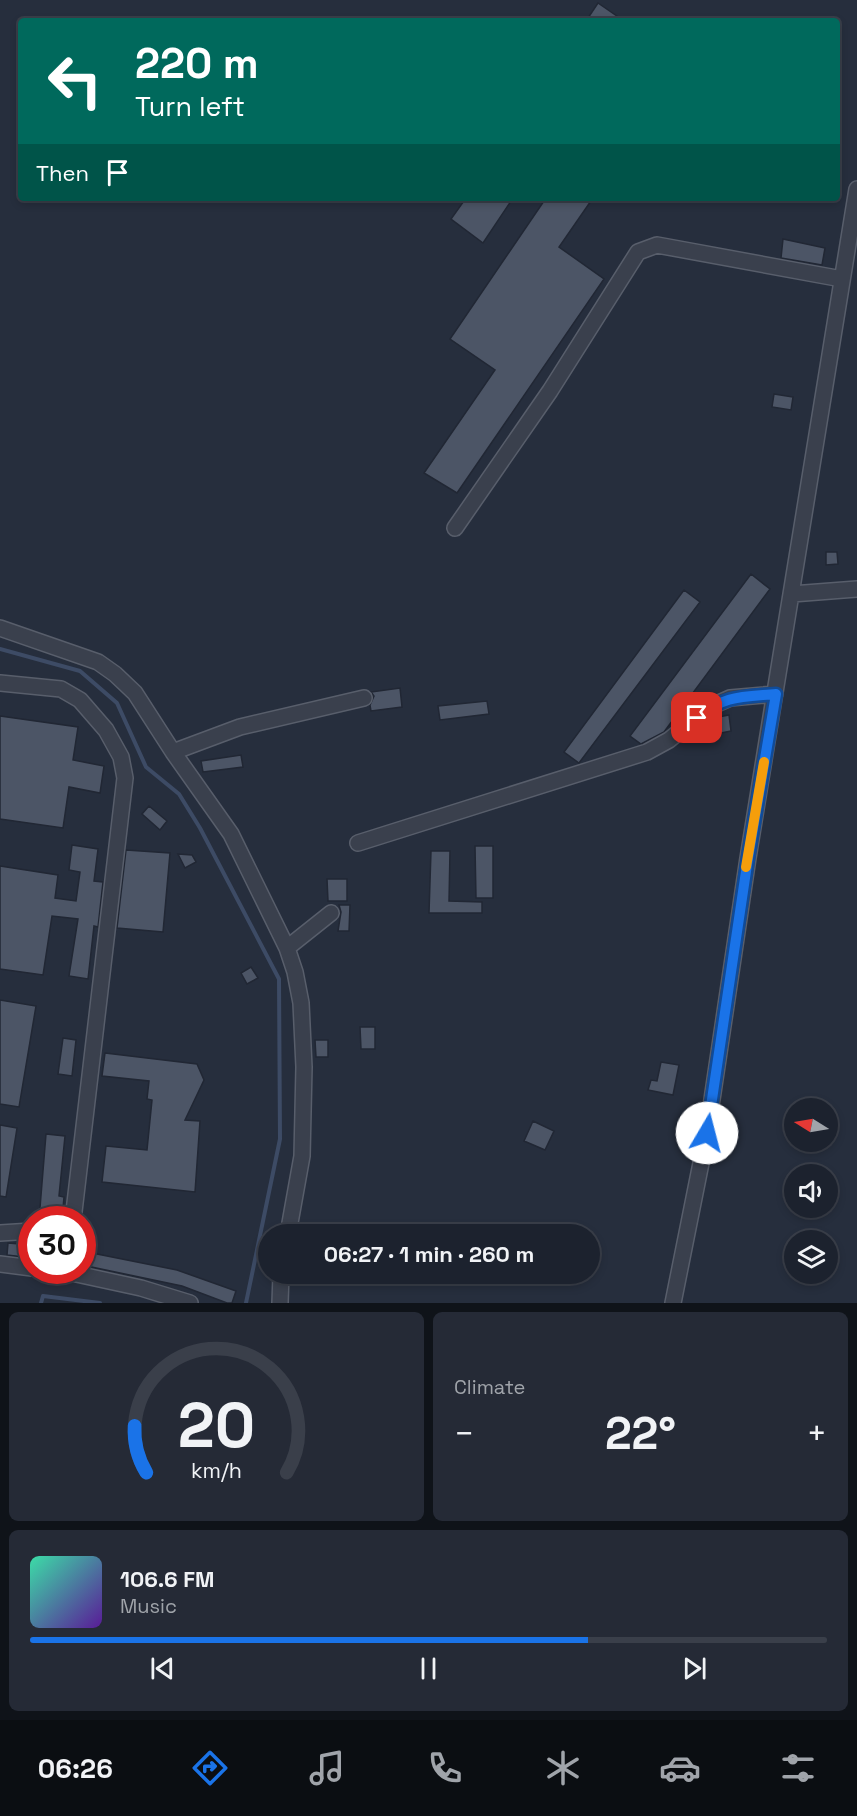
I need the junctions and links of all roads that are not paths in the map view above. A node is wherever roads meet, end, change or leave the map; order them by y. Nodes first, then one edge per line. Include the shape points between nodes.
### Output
1 (857, 189) edge
2 (842, 279) junction
3 (455, 528) dead end
4 (857, 589) edge
5 (792, 594) junction
6 (0, 628) edge
7 (0, 683) edge
8 (776, 694) junction
9 (364, 698) dead end
10 (173, 752) junction
11 (358, 843) dead end
12 (331, 913) dead end
13 (287, 948) junction
14 (75, 1206) edge
15 (290, 1224) edge
16 (18, 1232) edge
17 (0, 1233) edge
18 (0, 1264) edge
19 (18, 1266) edge
20 (96, 1279) edge
21 (281, 1284) edge
22 (190, 1303) edge
23 (280, 1303) edge
24 (673, 1303) edge

1 - 2 street
2 - 3 street via 657,245 638,252 550,391
2 - 5 street
4 - 5 street
5 - 8 street
6 - 10 street via 98,662 115,674 135,693
7 - 14 street via 62,689 80,699 106,730 121,757 125,778
8 - 11 street via 730,698 710,707 669,741 647,752
8 - 24 street via 707,1133
9 - 10 street via 240,727
10 - 13 street via 231,834
12 - 13 street
13 - 15 street via 301,1003 304,1067 302,1156
16 - 17 street
18 - 19 street
20 - 22 street
21 - 23 street

